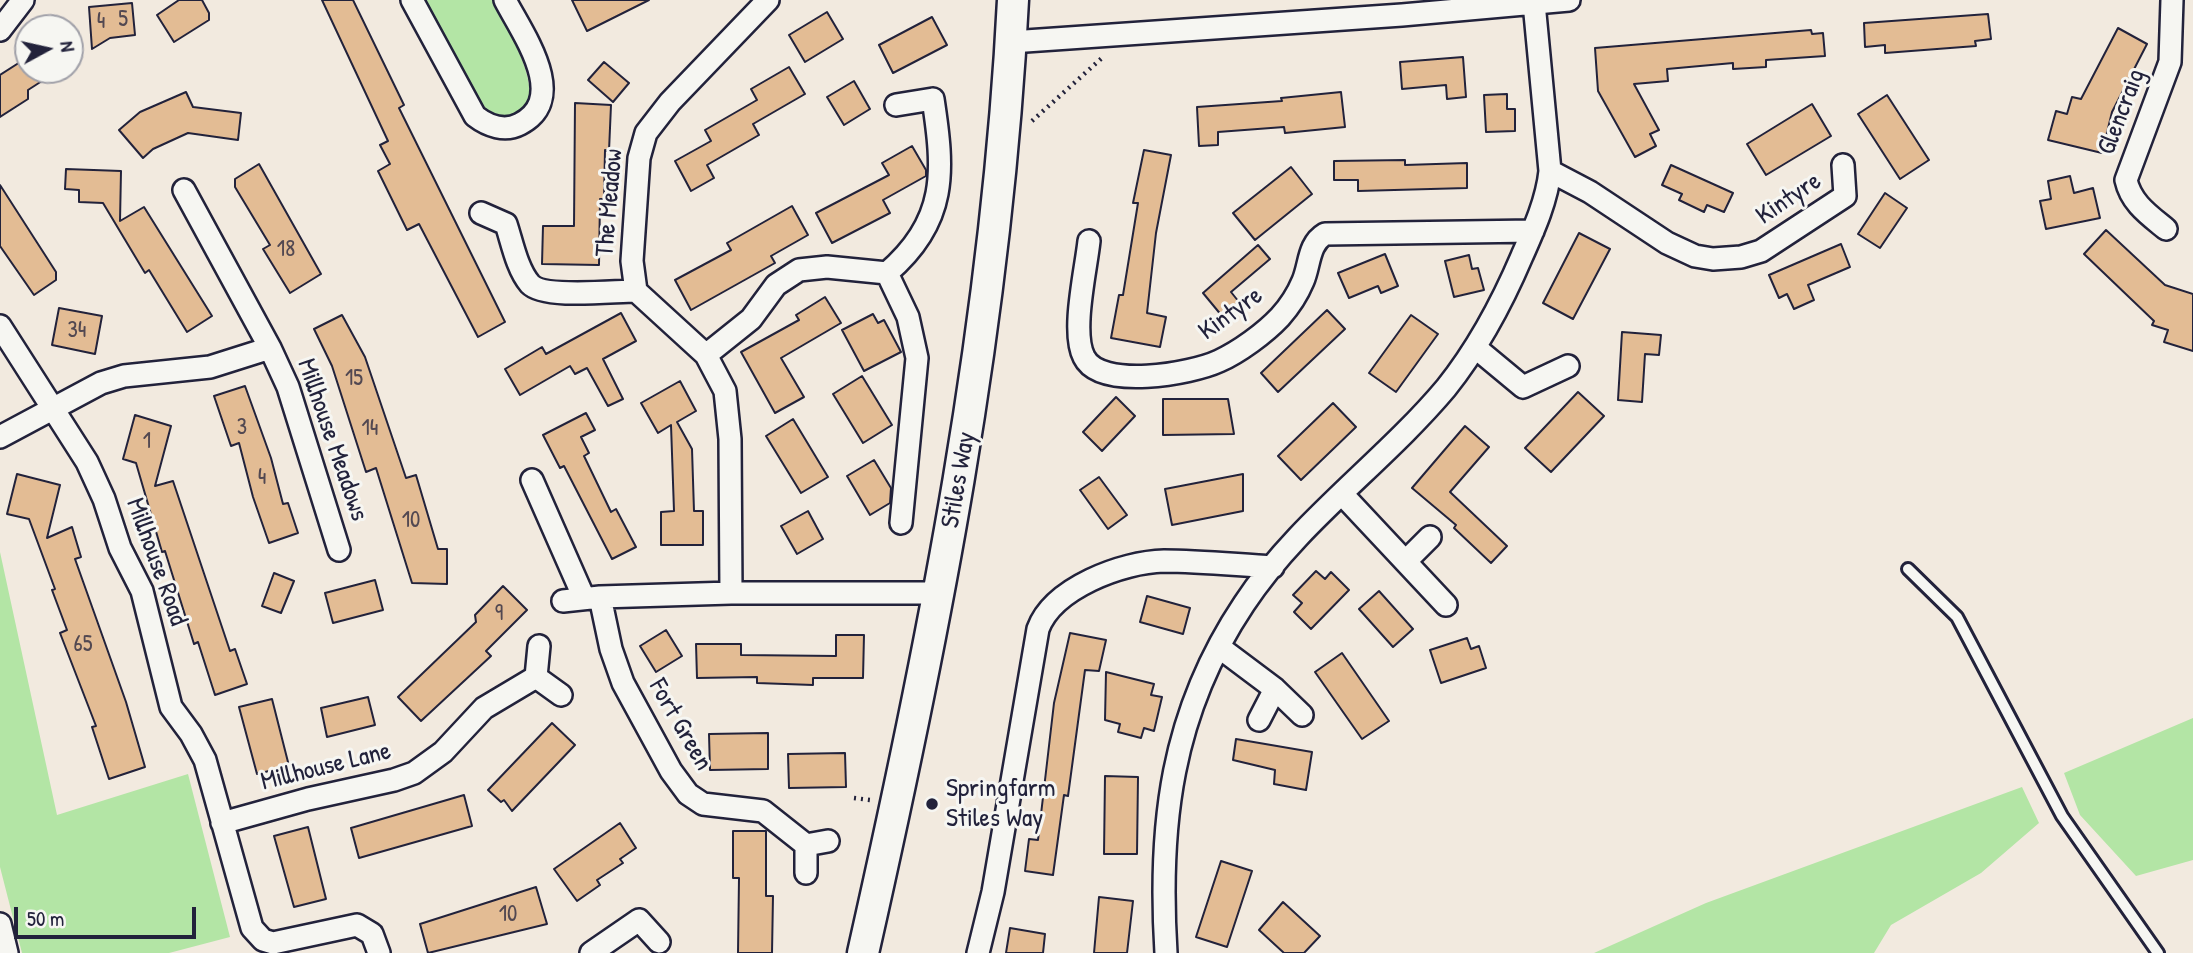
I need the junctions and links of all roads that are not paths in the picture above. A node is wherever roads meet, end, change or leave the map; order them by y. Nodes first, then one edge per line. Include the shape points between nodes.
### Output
1 (23, 0) edge
2 (412, 0) edge
3 (505, 0) edge
4 (768, 0) edge
5 (1013, 0) edge
6 (1569, 0) edge
7 (2172, 0) edge
8 (1534, 3) junction
9 (1402, 8) edge
10 (0, 30) edge
11 (1011, 41) junction
12 (896, 105) dead end
13 (1843, 165) dead end
14 (1550, 171) junction
15 (184, 190) dead end
16 (481, 213) dead end
17 (2166, 229) dead end
18 (1533, 231) junction
19 (1089, 241) dead end
20 (887, 273) junction
21 (636, 291) junction
22 (0, 326) edge
23 (270, 348) junction
24 (1476, 348) junction
25 (706, 355) junction
26 (1568, 366) dead end
27 (53, 409) junction
28 (0, 438) edge
29 (532, 480) dead end
30 (1342, 494) junction
31 (901, 523) dead end
32 (1430, 537) dead end
33 (339, 550) dead end
34 (1406, 560) junction
35 (1272, 567) junction
36 (1908, 569) dead end
37 (731, 593) junction
38 (939, 593) junction
39 (592, 597) junction
40 (563, 601) dead end
41 (1446, 605) dead end
42 (539, 646) dead end
43 (1219, 647) junction
44 (536, 677) junction
45 (1275, 689) junction
46 (561, 695) dead end
47 (1302, 715) dead end
48 (1259, 720) dead end
49 (222, 823) junction
50 (828, 841) dead end
51 (806, 845) junction
52 (806, 873) dead end
53 (0, 925) edge
54 (659, 942) dead end
55 (8, 953) edge
56 (379, 953) edge
57 (591, 953) edge
58 (863, 953) edge
59 (978, 953) edge
60 (1166, 953) edge
61 (2158, 953) edge

1 - 10 street
2 - 3 street via 475,116 507,128 533,115 543,90 538,66
4 - 21 street, The Meadow via 646,133 639,158 632,261
5 - 11 main road, Stiles Way
6 - 8 street
7 - 17 street, Glencraig via 2170,62 2126,180 2129,193 2142,209
8 - 9 street
8 - 14 street
9 - 11 street
11 - 38 main road, Stiles Way via 971,412
12 - 20 street via 933,99 942,169 932,214 910,251
13 - 14 street, Kintyre via 1844,196 1771,246 1730,259 1695,256 1667,243
14 - 18 street
15 - 23 street, Millhouse Meadows
16 - 21 street, The Meadow via 506,224 524,276 536,289
18 - 19 street, Kintyre via 1325,234 1315,242 1303,282 1279,318 1238,349 1199,368 1132,376 1099,372 1082,354 1079,332
18 - 24 street
20 - 25 street via 827,267 799,270 776,285 751,319
20 - 31 street via 908,317 917,358
21 - 25 street, The Meadow
22 - 27 street, Millhouse Road
23 - 27 street, Millhouse Meadows via 210,367 124,376
23 - 33 street, Millhouse Meadows via 288,387
24 - 26 street via 1523,387
24 - 30 street via 1444,390
25 - 37 street, The Meadow via 720,379 728,412
27 - 28 street, Millhouse Meadows
27 - 49 street, Millhouse Road via 87,462 142,591 171,707 199,746
29 - 39 street
30 - 34 street
30 - 35 street
32 - 34 street
34 - 41 street
35 - 43 street
35 - 59 street via 1164,561 1139,565 1088,581 1066,593 1042,617
36 - 61 lane via 1957,617 2062,816
37 - 38 street
37 - 39 street
38 - 58 main road, Stiles Way
39 - 40 street
39 - 51 street, Fort Green via 624,683 688,794 703,803 763,811
42 - 44 street
43 - 45 street
43 - 60 street via 1194,695 1174,766 1165,835
44 - 46 street
44 - 49 street, Millhouse Lane via 484,708 443,752 404,777
45 - 47 street
45 - 48 street
49 - 56 street, Millhouse Road via 256,935 273,943 357,925 372,934
50 - 51 street
51 - 52 street
53 - 55 street
54 - 57 street via 639,920

